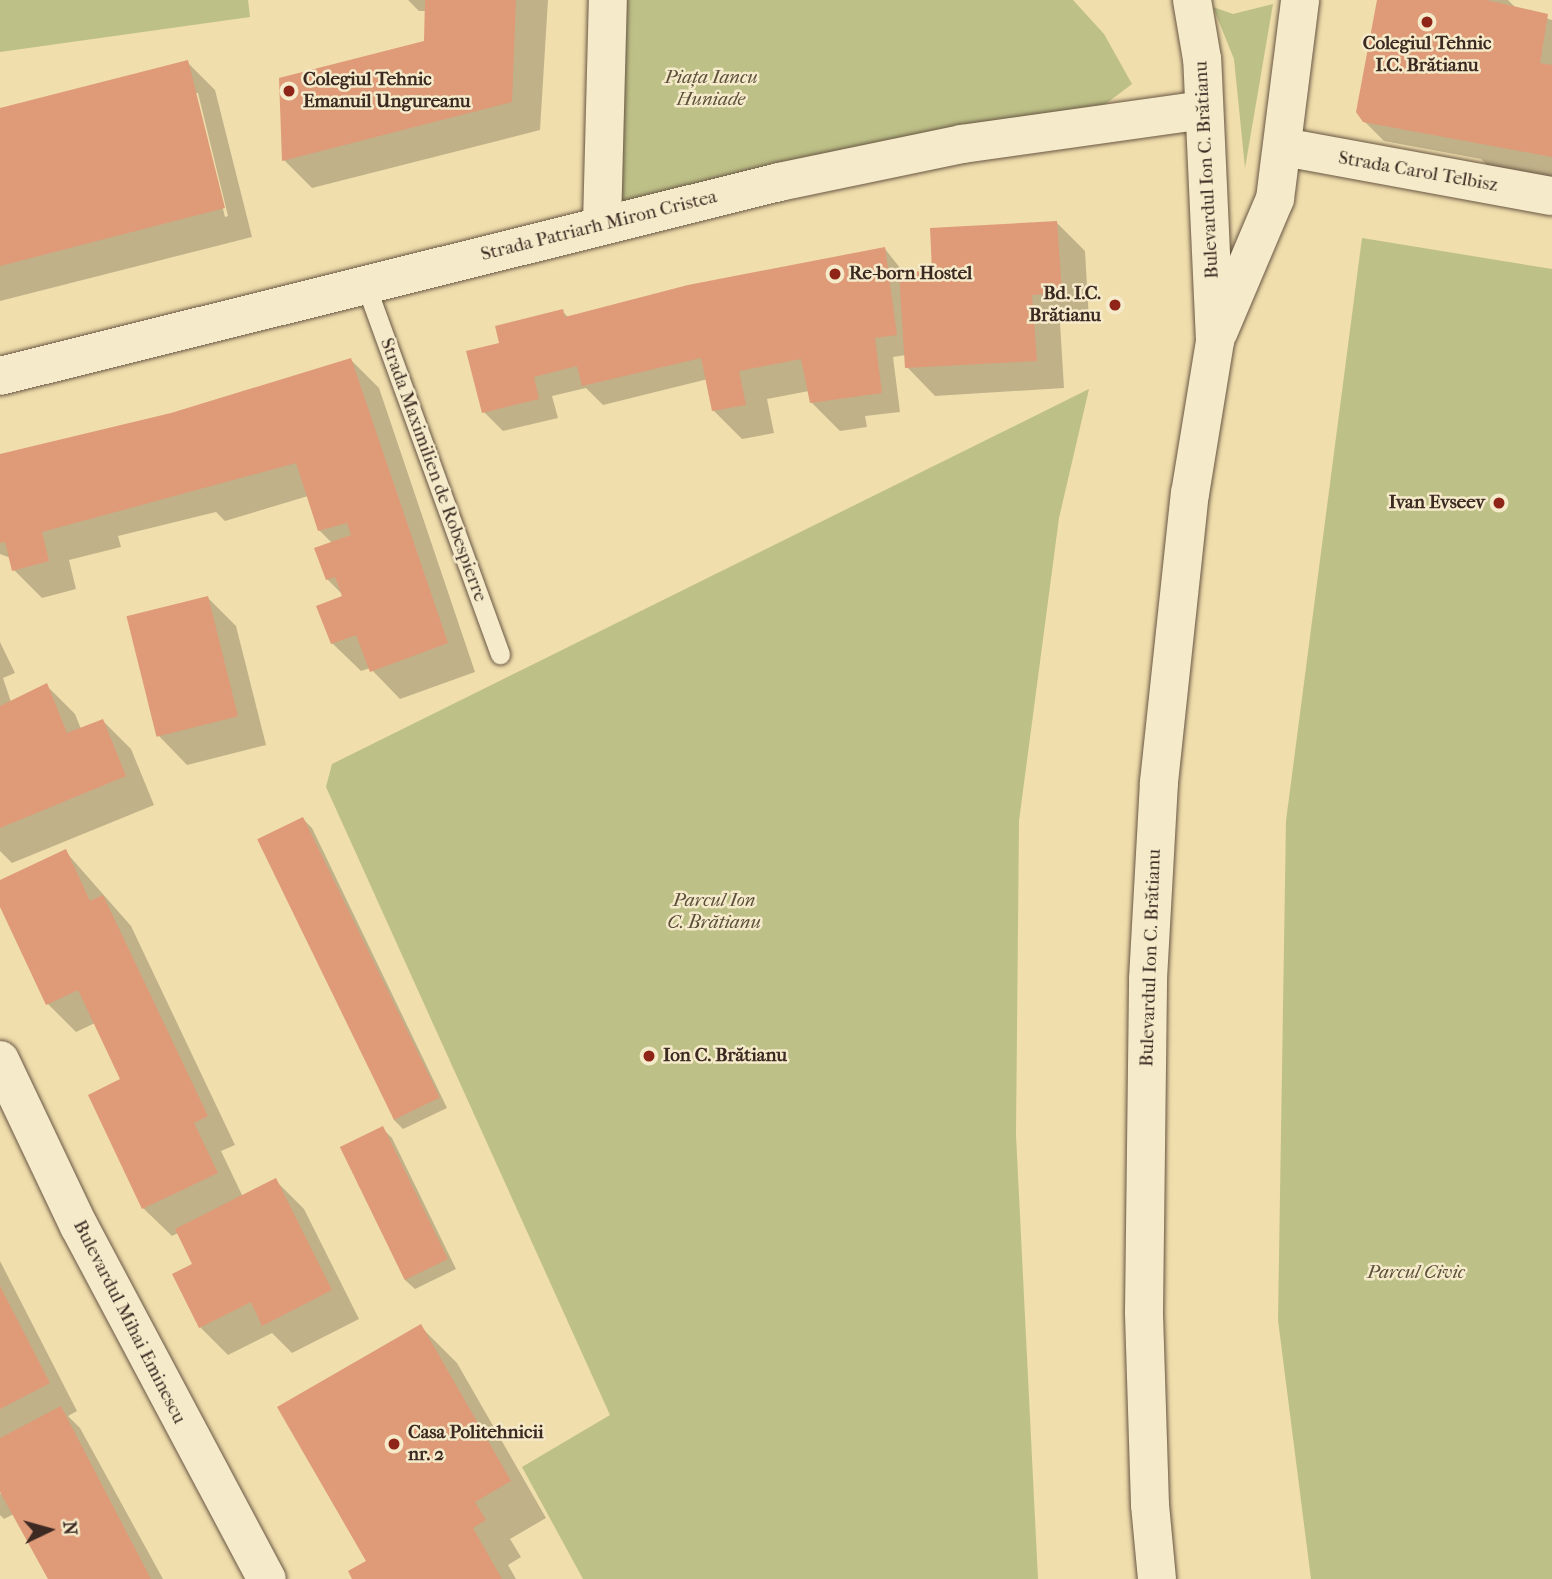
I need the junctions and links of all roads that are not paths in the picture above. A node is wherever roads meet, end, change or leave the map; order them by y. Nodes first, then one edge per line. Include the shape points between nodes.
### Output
1 (608, 0) edge
2 (1192, 0) edge
3 (1300, 0) edge
4 (1204, 110) junction
5 (1284, 147) junction
6 (1552, 196) edge
7 (602, 223) junction
8 (366, 286) junction
9 (1215, 341) junction
10 (0, 376) edge
11 (500, 654) dead end
12 (0, 1060) edge
13 (267, 1579) edge
14 (1157, 1579) edge

1 - 7 street
2 - 4 street, Bulevardul Ion C. Brătianu via 1202,59
3 - 5 street, Bulevardul Ion C. Brătianu
4 - 7 street, Strada Patriarh Miron Cristea via 962,144
4 - 9 street, Bulevardul Ion C. Brătianu
5 - 6 street, Strada Carol Telbisz
5 - 9 street, Bulevardul Ion C. Brătianu via 1275,199
7 - 8 street, Strada Patriarh Miron Cristea
8 - 10 street, Strada Patriarh Miron Cristea
8 - 11 lane, Strada Maximilien de Robespierre
9 - 14 street, Bulevardul Ion C. Brătianu via 1190,495 1159,782 1148,979 1144,1312
12 - 13 street, Bulevardul Mihai Eminescu via 92,1250

